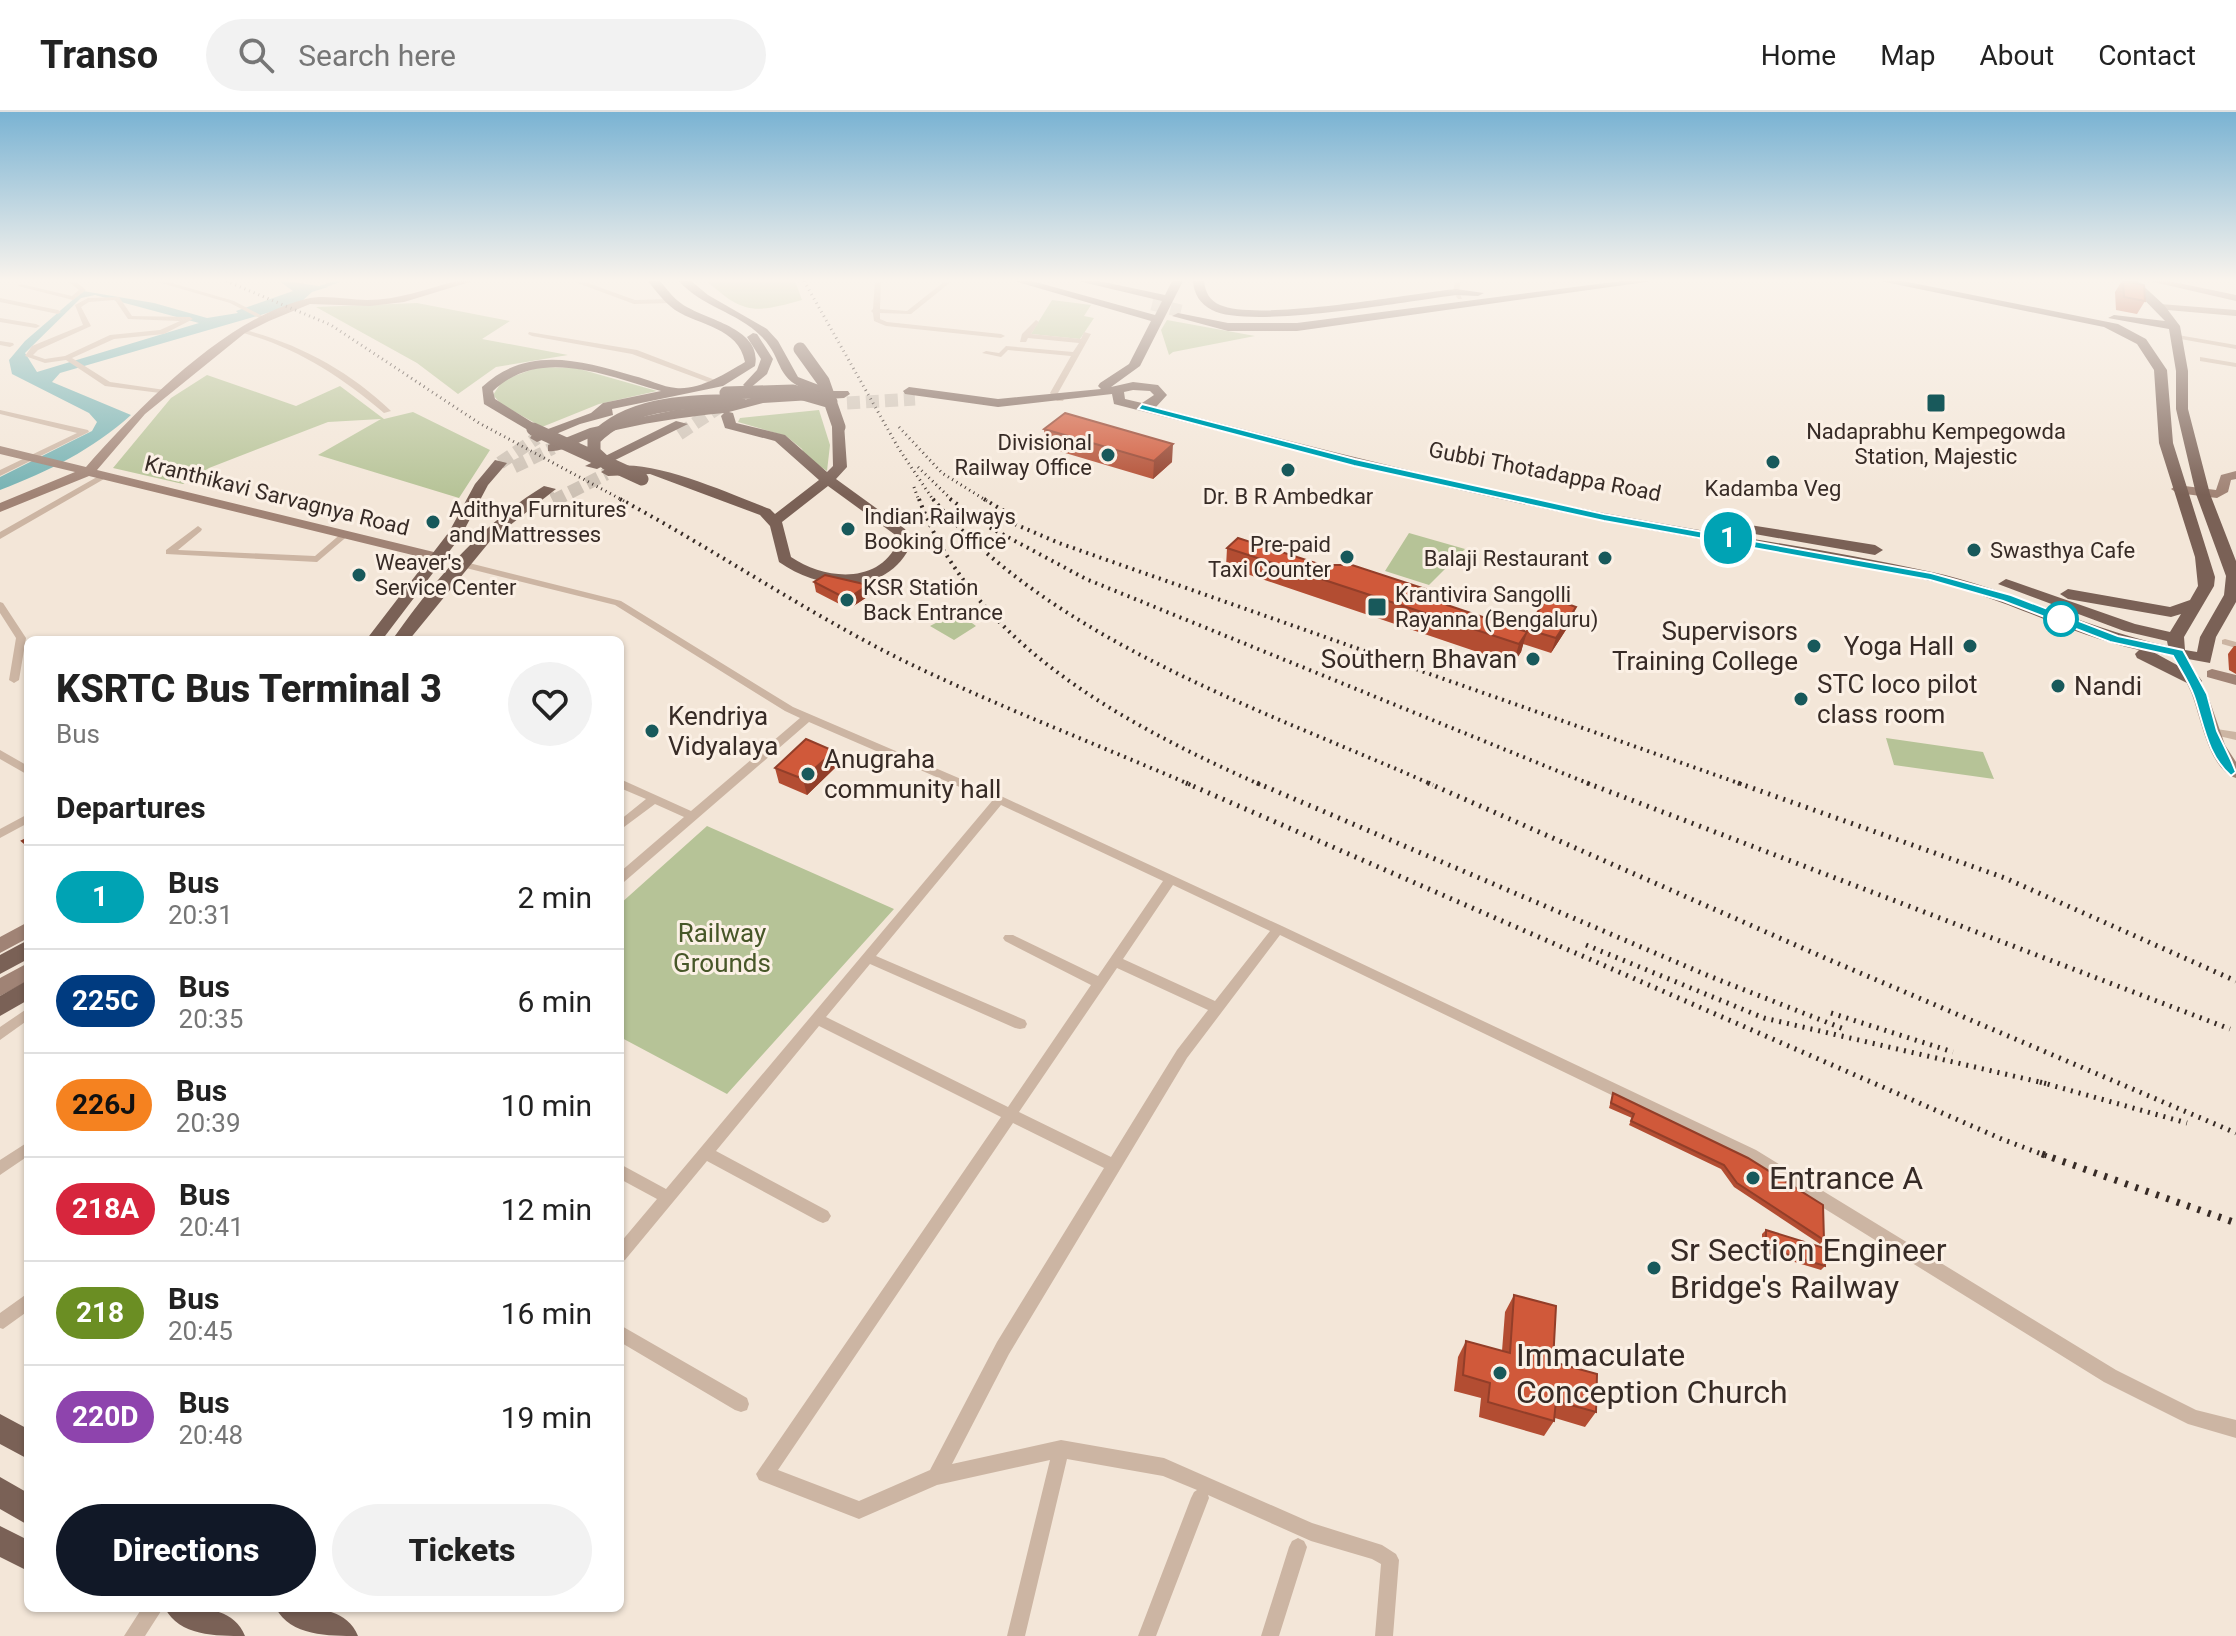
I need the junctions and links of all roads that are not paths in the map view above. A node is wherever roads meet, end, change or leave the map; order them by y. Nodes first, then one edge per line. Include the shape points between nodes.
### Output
1 (32, 352) edge
2 (80, 352) edge
3 (215, 352) edge
4 (298, 352) edge
5 (634, 352) edge
6 (749, 352) edge
7 (765, 352) edge
8 (778, 352) edge
9 (803, 352) edge
10 (1048, 352) edge
11 (1139, 352) edge
12 (2150, 352) edge
13 (2179, 352) edge
14 (1075, 354) joint
15 (67, 358) junction
16 (2203, 359) dead end
17 (2236, 365) edge
18 (1134, 366) junction
19 (719, 383) junction
20 (749, 385) tunnel mouth
21 (1133, 386) junction
22 (165, 392) junction
23 (1118, 392) junction
24 (673, 395) junction
25 (912, 395) tunnel mouth
26 (842, 398) junction
27 (762, 399) junction
28 (1058, 401) junction
29 (1142, 405) junction
30 (387, 411) dead end
31 (0, 412) edge
32 (728, 416) junction
33 (679, 434) tunnel mouth
34 (537, 438) tunnel mouth
35 (553, 448) tunnel mouth
36 (0, 450) edge
37 (35, 458) junction
38 (507, 465) tunnel mouth
39 (603, 469) junction
40 (89, 471) junction
41 (0, 473) edge
42 (107, 475) junction
43 (2236, 475) edge
44 (830, 480) junction
45 (2177, 489) junction
46 (2203, 494) junction
47 (551, 495) tunnel mouth
48 (0, 508) edge
49 (467, 515) junction
50 (768, 520) junction
51 (198, 529) dead end
52 (346, 534) junction
53 (0, 536) edge
54 (437, 557) junction
55 (467, 558) junction
56 (2038, 602) junction
57 (2196, 603) junction
58 (0, 605) edge
59 (377, 636) edge
60 (403, 636) edge
61 (24, 639) edge
62 (2115, 640) junction
63 (2176, 646) junction
64 (2207, 659) junction
65 (14, 680) junction
66 (2236, 680) edge
67 (24, 684) edge
68 (0, 687) edge
69 (2197, 688) junction
70 (808, 717) junction
71 (2210, 731) junction
72 (2236, 736) edge
73 (0, 754) edge
74 (24, 769) edge
75 (2236, 772) edge
76 (624, 785) edge
77 (654, 799) junction
78 (999, 800) junction
79 (692, 816) junction
80 (24, 820) edge
81 (624, 823) edge
82 (0, 834) edge
83 (624, 876) edge
84 (1170, 880) junction
85 (1278, 929) junction
86 (24, 931) edge
87 (1009, 938) dead end
88 (0, 946) edge
89 (24, 951) edge
90 (868, 958) junction
91 (1115, 961) junction
92 (0, 966) edge
93 (24, 973) edge
94 (1100, 983) junction
95 (0, 988) edge
96 (24, 992) edge
97 (0, 1007) edge
98 (1217, 1008) junction
99 (24, 1016) edge
100 (817, 1019) junction
101 (1020, 1024) dead end
102 (0, 1034) edge
103 (1011, 1114) junction
104 (24, 1151) edge
105 (706, 1153) junction
106 (1112, 1165) junction
107 (0, 1168) edge
108 (624, 1173) edge
109 (668, 1198) junction
110 (823, 1216) dead end
111 (624, 1250) edge
112 (24, 1304) edge
113 (3, 1321) dead end
114 (624, 1335) edge
115 (741, 1404) dead end
116 (0, 1428) edge
117 (2236, 1429) edge
118 (24, 1443) edge
119 (1061, 1449) junction
120 (936, 1476) junction
121 (0, 1492) edge
122 (1200, 1498) dead end
123 (24, 1507) edge
124 (0, 1541) edge
125 (1298, 1547) dead end
126 (24, 1554) edge
127 (167, 1612) edge
128 (181, 1612) edge
129 (299, 1612) edge
130 (133, 1636) edge
131 (229, 1636) edge
132 (342, 1636) edge
133 (1016, 1636) edge
134 (1147, 1636) edge
135 (1270, 1636) edge
136 (1384, 1636) edge

1 - 15 street via 29,356 45,361
2 - 15 street
3 - 22 street
4 - 30 street
5 - 19 street
6 - 19 main road via 749,367
7 - 20 main road via 766,365
8 - 26 main road via 792,381
9 - 26 main road, bridge
10 - 14 street
11 - 18 main road
12 - 45 main road via 2164,390 2163,421
13 - 46 main road via 2179,399
14 - 28 street via 1054,393
15 - 22 street via 108,384
16 - 17 street
18 - 21 main road
18 - 28 main road via 1106,386
19 - 24 main road
21 - 23 main road
21 - 29 main road via 1161,395
22 - 40 street
23 - 28 main road
23 - 29 main road via 1119,401
24 - 26 main road, bridge via 784,390
24 - 34 main road via 596,415
24 - 39 main road, bridge via 577,365 551,363 509,372 486,390 495,406
25 - 28 main road via 985,408
26 - 27 main road
26 - 32 main road
26 - 44 main road, bridge via 840,467
27 - 35 main road via 595,431
27 - 39 main road, bridge via 667,406 613,422 594,439
28 - 29 main road
29 - 56 main road, Gubbi Thotadappa Road via 1605,509 1868,549 1979,575
31 - 37 street via 85,432
32 - 39 main road via 670,427
32 - 44 main road via 730,425 780,438
33 - 39 main road
36 - 37 street, Kranthikavi Sarvagnya Road
37 - 40 street, Kranthikavi Sarvagnya Road
37 - 41 street
38 - 49 main road via 474,498
39 - 50 main road via 651,470 755,508
40 - 42 street, Kranthikavi Sarvagnya Road
40 - 48 street
42 - 52 street, Kranthikavi Sarvagnya Road
42 - 53 street
43 - 46 street via 2225,478 2222,492
44 - 50 main road
44 - 50 main road via 903,536 900,556 869,576 821,578 789,563
45 - 46 street
45 - 57 main road via 2207,577
46 - 64 main road via 2234,576
47 - 55 main road
49 - 54 main road
49 - 55 main road via 482,518 471,535
51 - 52 street via 169,552 317,559
52 - 54 street, Kranthikavi Sarvagnya Road
54 - 59 main road
55 - 60 main road
55 - 70 street via 618,603
56 - 57 main road via 2056,591 2171,612
56 - 62 main road, Gubbi Thotadappa Road
56 - 63 main road, Gubbi Thotadappa Road
57 - 63 main road
58 - 61 street
61 - 65 street
62 - 63 main road, Gubbi Thotadappa Road
62 - 69 main road
63 - 64 main road
63 - 69 street
64 - 66 street
64 - 69 street
65 - 67 street
65 - 68 street
69 - 71 street
70 - 78 street
70 - 79 street
71 - 72 street
71 - 75 street via 2225,763
73 - 74 street
76 - 77 street
77 - 79 street
77 - 81 street
78 - 84 street
78 - 90 street
79 - 83 street
80 - 82 street
84 - 85 street
84 - 91 street
85 - 98 street
85 - 117 street via 1751,1155 2110,1376 2194,1418
86 - 88 street
87 - 94 street
89 - 92 main road
90 - 100 street
90 - 101 street
91 - 94 street
91 - 98 street
93 - 95 street
94 - 103 street
96 - 97 main road
98 - 106 street
99 - 102 street
100 - 103 street
100 - 105 street
103 - 106 street
103 - 120 street via 765,1474 859,1510
104 - 107 street
105 - 109 street
105 - 110 street
106 - 120 street via 1003,1348
108 - 109 street
109 - 111 street
112 - 113 street
114 - 115 street
116 - 118 main road
119 - 120 street
119 - 133 street
119 - 136 street via 1164,1467 1311,1532 1376,1551 1390,1560
121 - 123 main road
122 - 134 street
124 - 126 main road
125 - 135 street
127 - 130 street
128 - 131 main road
129 - 132 main road

